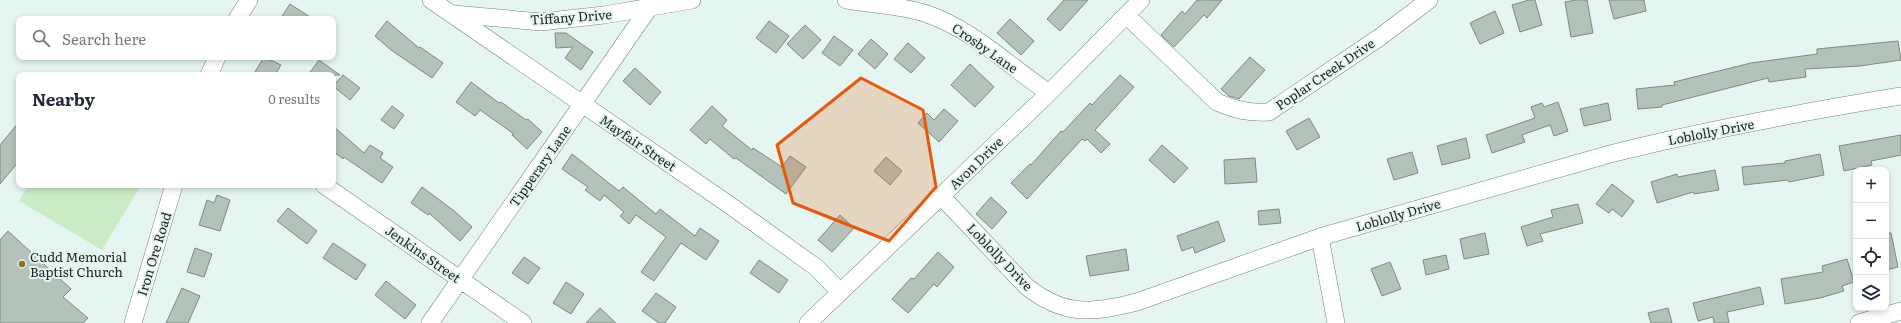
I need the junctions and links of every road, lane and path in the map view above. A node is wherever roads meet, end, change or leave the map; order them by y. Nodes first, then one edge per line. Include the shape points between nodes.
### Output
1 (249, 0) edge
2 (431, 0) edge
3 (692, 0) edge
4 (846, 0) edge
5 (1141, 0) edge
6 (1429, 0) edge
7 (649, 8) junction
8 (450, 13) junction
9 (1126, 15) junction
10 (239, 16) edge
11 (216, 60) edge
12 (210, 72) edge
13 (1049, 93) junction
14 (1901, 96) edge
15 (583, 104) junction
16 (173, 188) edge
17 (328, 188) edge
18 (941, 196) junction
19 (1320, 237) junction
20 (460, 280) junction
21 (840, 292) junction
22 (1901, 312) edge
23 (133, 323) edge
24 (430, 323) edge
25 (523, 323) edge
26 (808, 323) edge
27 (1336, 323) edge
28 (1859, 323) edge

1 - 10 street
2 - 8 street, Mayfair Street
3 - 7 street, Tiffany Drive
4 - 13 street, Crosby Lane via 926,13 948,22 969,34
5 - 9 street, Avon Drive
6 - 9 street, Poplar Creek Drive via 1380,37 1269,112 1234,109 1217,102
7 - 8 street, Tiffany Drive via 540,22
7 - 15 street, Tipperary Lane
8 - 15 street, Mayfair Street
9 - 13 street, Avon Drive
11 - 12 street
13 - 18 street, Avon Drive
14 - 19 street, Loblolly Drive via 1655,143 1565,166
15 - 20 street, Tipperary Lane
15 - 21 street, Mayfair Street via 818,268
16 - 23 street, Iron Ore Road
17 - 20 street, Jenkins Street
18 - 19 street, Loblolly Drive via 1039,297 1054,305 1088,312 1137,302
18 - 21 street, Avon Drive
19 - 27 street
20 - 24 street, Tipperary Lane
20 - 25 street, Jenkins Street
21 - 26 street, Avon Drive
22 - 28 street

